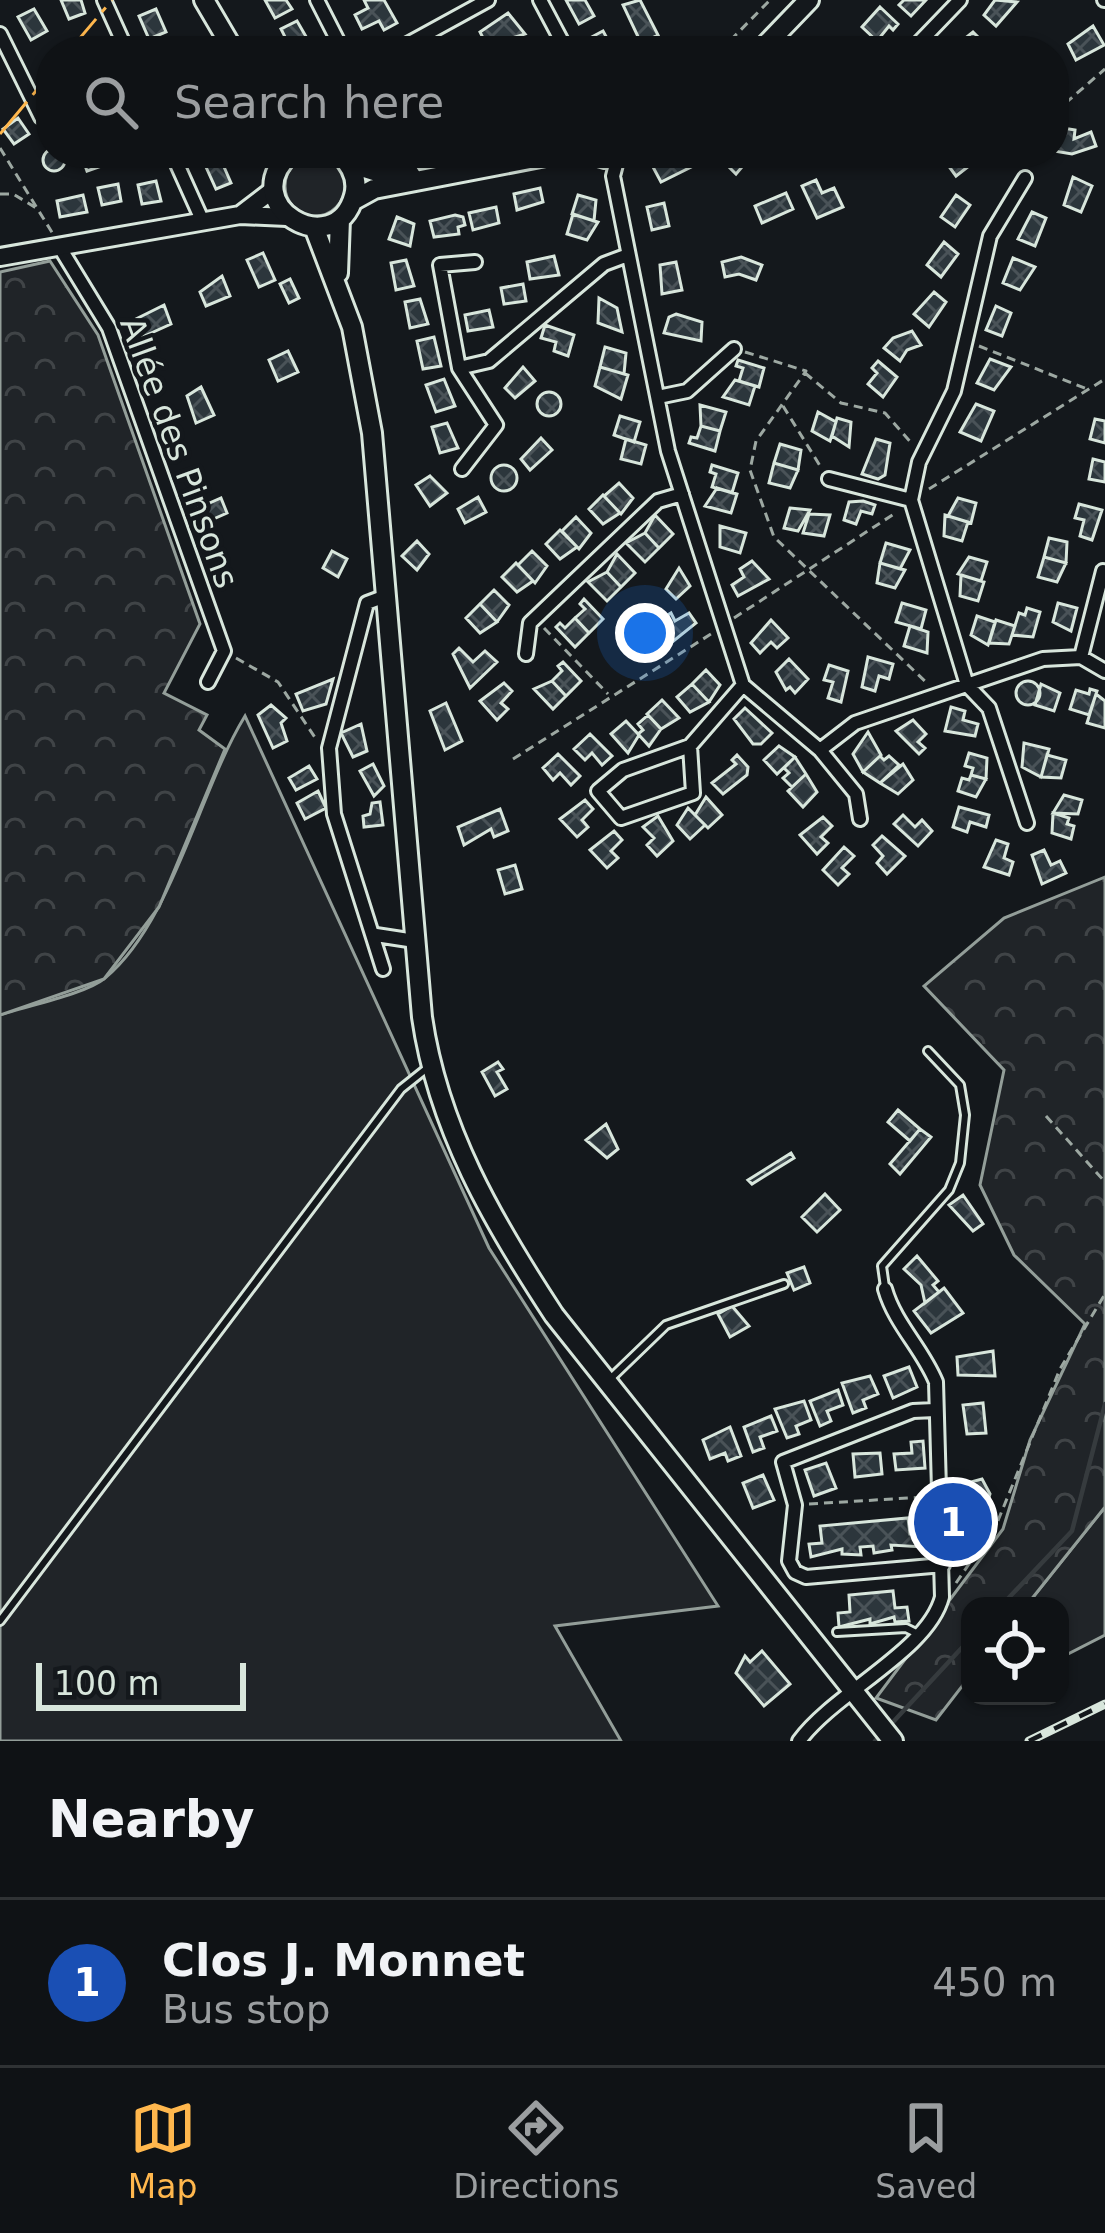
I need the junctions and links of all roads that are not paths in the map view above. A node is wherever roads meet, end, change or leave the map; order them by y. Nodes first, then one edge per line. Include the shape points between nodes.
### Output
1 (104, 0) edge
2 (205, 0) edge
3 (317, 0) edge
4 (488, 0) edge
5 (540, 0) edge
6 (796, 0) edge
7 (809, 0) edge
8 (960, 0) edge
9 (0, 34) edge
10 (120, 36) edge
11 (225, 36) edge
12 (335, 36) edge
13 (422, 36) edge
14 (559, 36) edge
15 (761, 36) edge
16 (774, 36) edge
17 (925, 36) edge
18 (36, 107) edge
19 (179, 168) edge
20 (280, 168) edge
21 (348, 168) edge
22 (368, 168) edge
23 (445, 168) edge
24 (483, 168) edge
25 (605, 168) edge
26 (615, 168) edge
27 (613, 176) junction
28 (1025, 178) dead end
29 (274, 189) junction
30 (354, 200) junction
31 (240, 215) junction
32 (287, 217) junction
33 (340, 219) junction
34 (203, 222) junction
35 (314, 227) junction
36 (59, 246) junction
37 (628, 255) junction
38 (0, 257) edge
39 (475, 262) dead end
40 (338, 284) junction
41 (734, 349) road end
42 (459, 368) junction
43 (658, 397) junction
44 (462, 469) dead end
45 (829, 479) road end
46 (682, 494) junction
47 (911, 500) junction
48 (1103, 571) edge
49 (382, 597) junction
50 (526, 655) dead end
51 (1081, 657) junction
52 (1105, 671) edge
53 (208, 682) dead end
54 (743, 685) junction
55 (967, 685) junction
56 (690, 746) junction
57 (820, 750) junction
58 (860, 819) dead end
59 (1027, 823) dead end
60 (376, 935) junction
61 (415, 941) junction
62 (382, 969) dead end
63 (928, 1051) dead end
64 (429, 1066) junction
65 (784, 1284) dead end
66 (885, 1289) joint
67 (606, 1383) junction
68 (935, 1410) junction
69 (943, 1565) junction
70 (0, 1621) edge
71 (837, 1632) dead end
72 (919, 1635) junction
73 (852, 1689) junction
74 (799, 1741) edge
75 (893, 1741) edge

1 - 10 street
2 - 11 main road
3 - 12 street
4 - 13 street
5 - 14 street
6 - 15 main road
7 - 16 main road
8 - 17 street
9 - 18 street
19 - 34 street
20 - 29 main road
21 - 30 main road
22 - 23 main road
24 - 30 main road
25 - 27 street
26 - 27 street
27 - 37 street
28 - 47 street via 990,236 954,391 922,455
29 - 31 street
29 - 32 main road
30 - 33 main road
31 - 32 street
31 - 34 street
32 - 35 main road
33 - 35 main road
33 - 40 main road
34 - 36 street
35 - 40 main road
36 - 38 street
36 - 53 street, Allée des Pinsons via 109,328 224,651
37 - 42 street via 604,264 489,361
37 - 43 street
39 - 42 street via 440,265
40 - 49 main road via 372,433
41 - 43 street via 688,391
42 - 44 street via 496,424
43 - 46 street
45 - 47 street
46 - 50 street via 658,501 534,618
46 - 54 street
47 - 55 street
48 - 51 street
49 - 60 street via 367,603 329,748 334,814
49 - 61 main road
51 - 52 street
51 - 55 street via 1043,659
54 - 56 street
54 - 57 street
55 - 57 street via 855,723
55 - 59 street via 989,708
56 - 56 street via 622,770 598,790 621,818 693,793
57 - 58 street via 856,794
60 - 61 street
60 - 62 street
61 - 64 main road
63 - 66 lane via 960,1085 960,1162 949,1190 882,1266
64 - 67 main road via 453,1137 506,1241
64 - 70 lane via 401,1089
65 - 67 lane via 665,1325
66 - 68 street via 936,1382
67 - 73 main road
68 - 69 street
68 - 69 street via 913,1411 783,1462 795,1505 788,1561 806,1576
69 - 72 street via 938,1615
71 - 72 lane via 906,1628
72 - 73 street
73 - 74 street
73 - 75 main road

